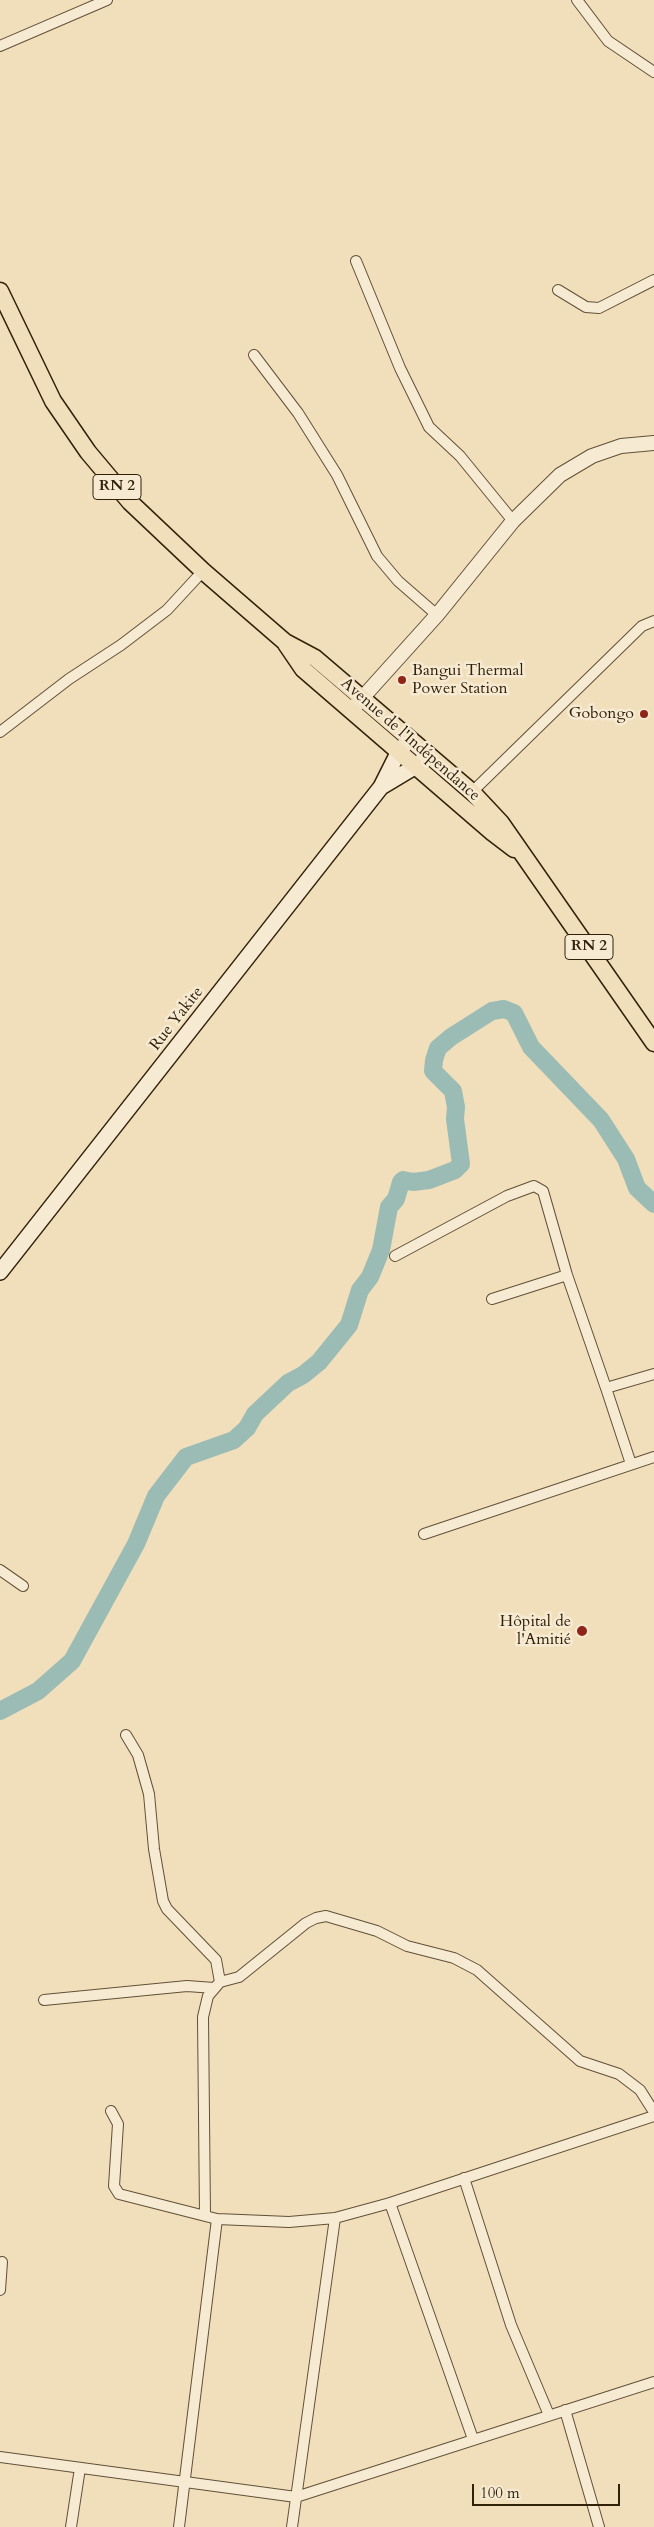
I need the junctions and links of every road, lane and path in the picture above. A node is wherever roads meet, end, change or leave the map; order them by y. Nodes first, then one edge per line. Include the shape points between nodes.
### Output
1 (107, 0) edge
2 (577, 0) edge
3 (0, 46) edge
4 (654, 72) edge
5 (356, 260) dead end
6 (654, 280) edge
7 (558, 290) dead end
8 (0, 291) edge
9 (254, 355) dead end
10 (654, 443) edge
11 (513, 522) junction
12 (203, 571) junction
13 (437, 615) junction
14 (654, 621) edge
15 (357, 704) junction
16 (0, 732) edge
17 (410, 739) junction
18 (399, 751) junction
19 (428, 754) junction
20 (416, 766) junction
21 (381, 787) junction
22 (472, 792) junction
23 (521, 854) junction
24 (652, 1036) edge
25 (395, 1256) dead end
26 (0, 1272) edge
27 (567, 1275) junction
28 (492, 1299) dead end
29 (654, 1374) edge
30 (606, 1388) junction
31 (654, 1457) edge
32 (631, 1464) junction
33 (424, 1534) dead end
34 (0, 1570) edge
35 (22, 1586) dead end
36 (126, 1735) dead end
37 (217, 1985) junction
38 (44, 2000) dead end
39 (111, 2111) dead end
40 (654, 2114) edge
41 (464, 2178) junction
42 (390, 2203) junction
43 (205, 2215) junction
44 (335, 2218) junction
45 (217, 2219) junction
46 (2, 2262) dead end
47 (0, 2290) edge
48 (654, 2382) edge
49 (565, 2410) junction
50 (549, 2415) junction
51 (474, 2439) junction
52 (0, 2457) edge
53 (80, 2468) junction
54 (184, 2482) junction
55 (296, 2497) junction
56 (71, 2527) edge
57 (179, 2527) edge
58 (292, 2527) edge
59 (599, 2527) edge

1 - 3 street
2 - 4 street via 608,41
5 - 11 street via 400,368 429,427 460,456
6 - 7 street via 599,308 586,307
8 - 12 main road, Avenue de l'Indépendance / RN 2 via 53,401 88,452 130,502
9 - 13 street via 298,413 337,475 377,556 398,581
10 - 11 street via 621,446 592,456 560,475
11 - 13 street
12 - 15 main road, Avenue de l'Indépendance / RN 2 via 285,642 303,669
12 - 16 street via 167,610
13 - 15 street
14 - 22 street via 642,626
15 - 17 main road, Avenue de l'Indépendance / RN 2
15 - 18 main road, Avenue de l'Indépendance / RN 2
17 - 18 main road, Rue Yakite
17 - 19 main road, Avenue de l'Indépendance / RN 2
18 - 20 main road, Avenue de l'Indépendance / RN 2
18 - 21 main road, Rue Yakite
19 - 20 main road, Rue Yakite
19 - 22 main road, Avenue de l'Indépendance / RN 2
20 - 21 main road, Rue Yakite
20 - 23 main road, Avenue de l'Indépendance / RN 2
21 - 26 main road, Rue Yakite
22 - 23 main road, Avenue de l'Indépendance / RN 2 via 502,822
23 - 24 main road, Avenue de l'Indépendance / RN 2
25 - 27 street via 507,1196 534,1186 543,1192
27 - 28 street
27 - 30 street
29 - 30 street
30 - 32 street
31 - 32 street
32 - 33 street
34 - 35 street
36 - 37 street via 138,1754 149,1794 163,1901 216,1960
37 - 38 street
37 - 40 street via 239,1977 306,1923 326,1916 386,1934 407,1946 454,1958 477,1970 580,2061 620,2074 640,2090
37 - 43 street via 208,1996 203,2017
39 - 43 street via 118,2124 114,2186 119,2194
40 - 41 street
41 - 42 street
41 - 50 street via 512,2325
42 - 44 street
42 - 51 street
43 - 45 street
44 - 45 street via 289,2222
44 - 55 street
45 - 54 street
46 - 47 street
48 - 49 street
49 - 50 street
49 - 59 street
50 - 51 street
51 - 55 street
52 - 53 street
53 - 54 street
53 - 56 street
54 - 55 street
54 - 57 street
55 - 58 street

